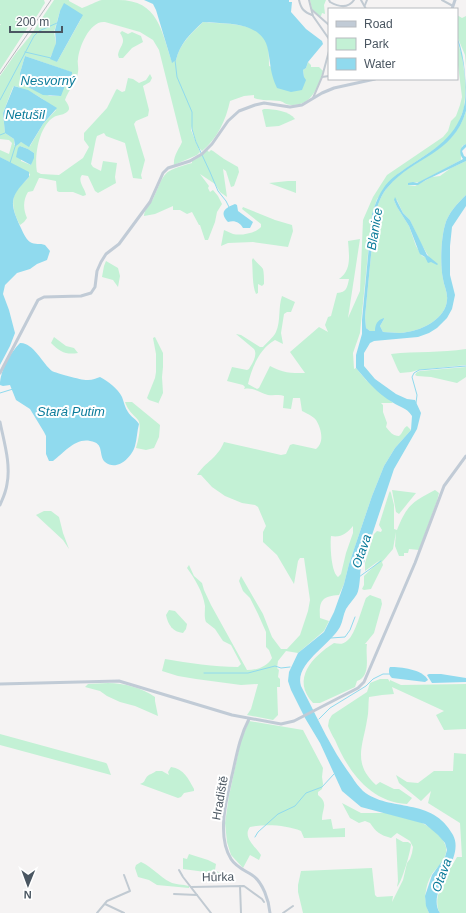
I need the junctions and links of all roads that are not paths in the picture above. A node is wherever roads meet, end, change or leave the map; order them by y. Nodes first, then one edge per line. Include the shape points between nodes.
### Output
1 (299, 0) edge
2 (309, 0) edge
3 (329, 0) edge
4 (354, 0) edge
5 (361, 0) edge
6 (367, 0) edge
7 (442, 0) edge
8 (455, 0) edge
9 (453, 7) edge
10 (345, 8) edge
11 (365, 8) edge
12 (313, 14) junction
13 (328, 24) edge
14 (328, 37) edge
15 (328, 56) edge
16 (324, 71) junction
17 (328, 75) edge
18 (328, 76) edge
19 (322, 77) junction
20 (370, 80) edge
21 (317, 89) junction
22 (322, 93) junction
23 (313, 99) junction
24 (0, 374) edge
25 (0, 422) edge
26 (466, 456) edge
27 (0, 504) edge
28 (0, 684) edge
29 (249, 719) junction
30 (179, 870) dead end
31 (124, 875) dead end
32 (240, 886) junction
33 (191, 887) junction
34 (174, 894) dead end
35 (196, 895) junction
36 (264, 902) dead end
37 (105, 904) junction
38 (293, 906) dead end
39 (97, 913) edge
40 (124, 913) edge
41 (211, 913) edge
42 (240, 913) edge
43 (270, 913) edge
44 (283, 913) edge

1 - 12 street via 300,7 305,12
2 - 12 street
3 - 10 street
4 - 10 street
5 - 11 street
6 - 11 street
7 - 9 street
8 - 9 street
12 - 13 street
12 - 14 street
15 - 16 street
16 - 17 street
16 - 19 street
18 - 19 street
19 - 21 street
20 - 22 street
21 - 22 street
21 - 23 street
22 - 23 street
23 - 24 street via 294,107 264,103 246,108 228,121 202,154 165,170 150,202 119,244 106,254 101,262 95,287 90,293 81,296 44,297 38,300
25 - 27 street via 8,475
26 - 29 street via 444,486 415,564 365,680 358,688 290,722 281,724
28 - 29 street via 119,681
29 - 43 street, Hradiště via 240,739 225,808 224,832 230,858 260,882
30 - 33 street
31 - 37 street via 130,891
32 - 33 street, Hůrka
32 - 36 street, Hůrka via 244,886
32 - 42 street
33 - 35 street
34 - 35 street
35 - 41 street
37 - 39 street
37 - 40 street
38 - 44 street

